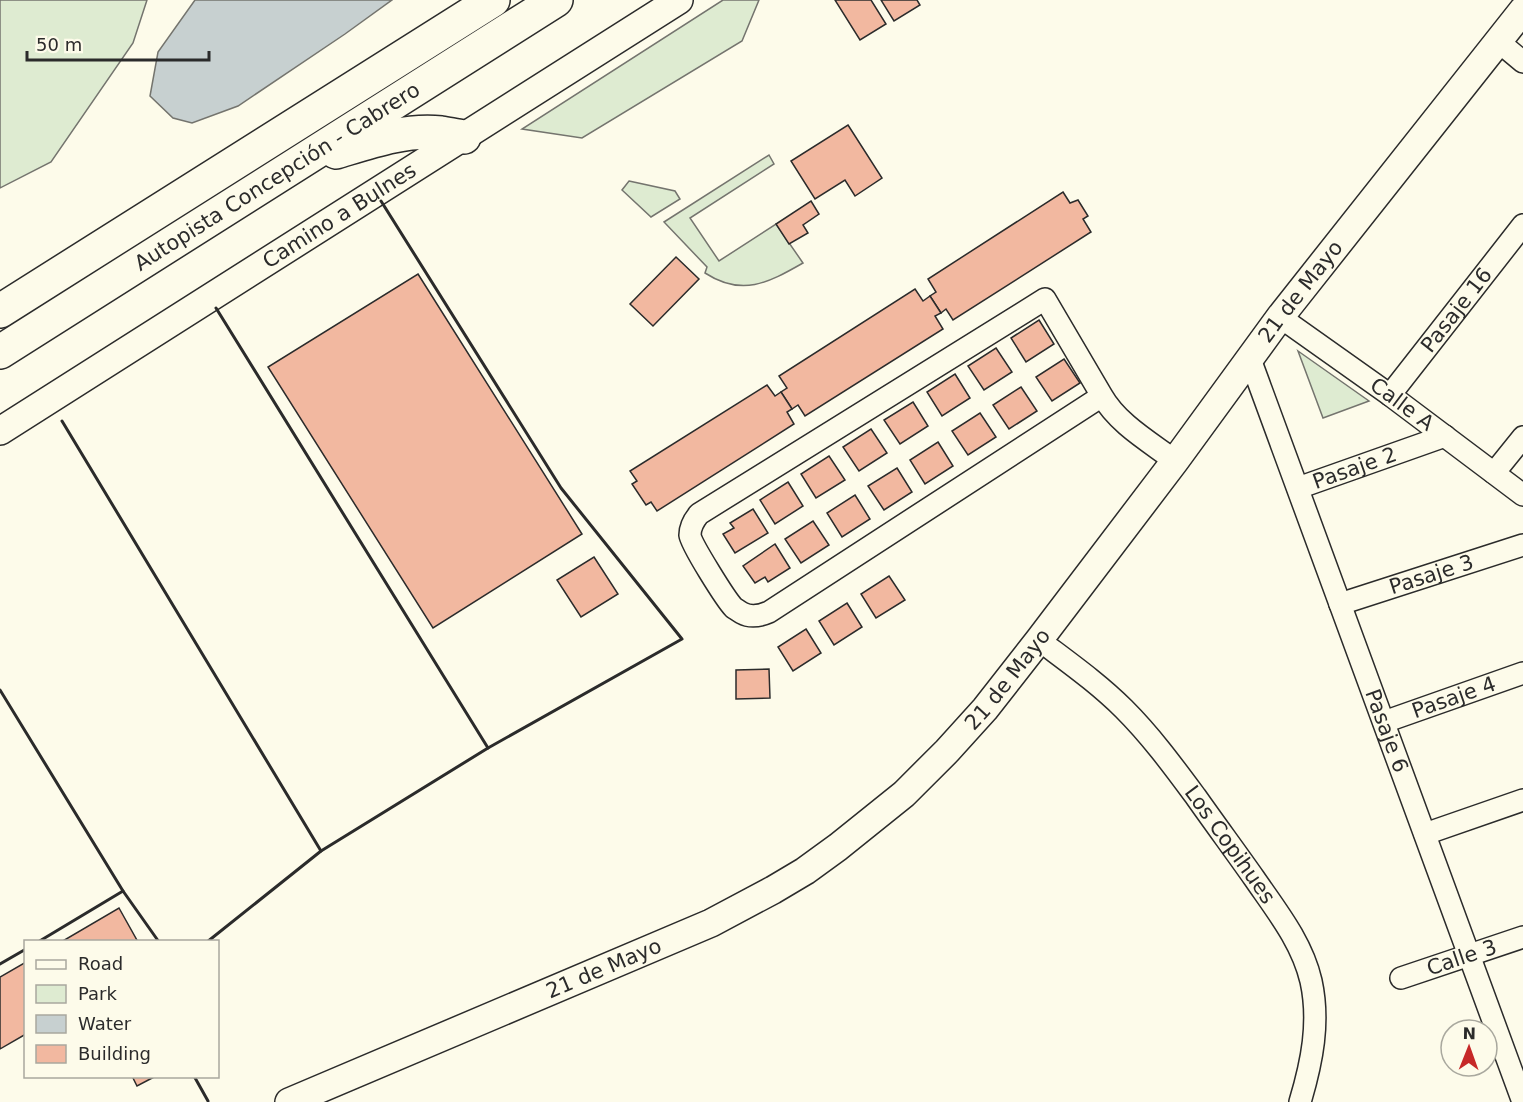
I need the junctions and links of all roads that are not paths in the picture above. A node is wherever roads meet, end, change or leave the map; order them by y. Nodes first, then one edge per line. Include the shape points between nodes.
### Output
1 (493, 0) edge
2 (556, 0) edge
3 (679, 0) edge
4 (1523, 10) edge
5 (1499, 42) junction
6 (1523, 62) edge
7 (464, 137) junction
8 (297, 164) junction
9 (1523, 225) edge
10 (0, 311) edge
11 (1280, 317) junction
12 (0, 352) edge
13 (1250, 358) junction
14 (1390, 395) junction
15 (1102, 396) junction
16 (0, 431) edge
17 (1445, 436) junction
18 (1523, 437) edge
19 (1175, 460) junction
20 (1494, 473) junction
21 (1298, 488) junction
22 (1523, 495) edge
23 (1523, 545) edge
24 (1340, 604) junction
25 (1039, 640) junction
26 (1523, 673) edge
27 (1384, 722) junction
28 (1523, 800) edge
29 (1425, 834) junction
30 (1523, 937) edge
31 (1469, 955) junction
32 (1401, 978) dead end
33 (289, 1102) edge
34 (1300, 1102) edge
35 (1523, 1102) edge

1 - 10 highway, Autopista Concepción - Cabrero
2 - 8 highway, Autopista Concepción - Cabrero
3 - 7 street, Camino a Bulnes
4 - 5 street, 21 de Mayo
5 - 6 street
5 - 11 street, 21 de Mayo
7 - 8 highway via 439,133 397,135
7 - 16 street, Camino a Bulnes
8 - 12 highway, Autopista Concepción - Cabrero
9 - 14 street, Pasaje 16
11 - 13 street, 21 de Mayo
11 - 14 street, Calle A
13 - 19 street, 21 de Mayo
13 - 21 street, Pasaje 6
14 - 17 street, Calle A
15 - 15 street via 1045,299 699,514 690,528 692,543 735,608 747,615 762,615
15 - 19 street via 1120,420
17 - 20 street, Calle A
17 - 21 street, Pasaje 2
18 - 20 street
19 - 25 street, 21 de Mayo
20 - 22 street, Calle A
21 - 24 street, Pasaje 6
23 - 24 street, Pasaje 3
24 - 27 street, Pasaje 6
25 - 33 street, 21 de Mayo via 955,743 904,794 805,871 711,923
25 - 34 street, Los Copihues via 1101,687 1143,728 1239,857 1296,943 1310,978 1316,1011 1313,1050
26 - 27 street, Pasaje 4
27 - 29 street, Pasaje 6
28 - 29 street
29 - 31 street, Pasaje 6
30 - 31 street, Calle 3
31 - 32 street, Calle 3
31 - 35 street, Pasaje 6

